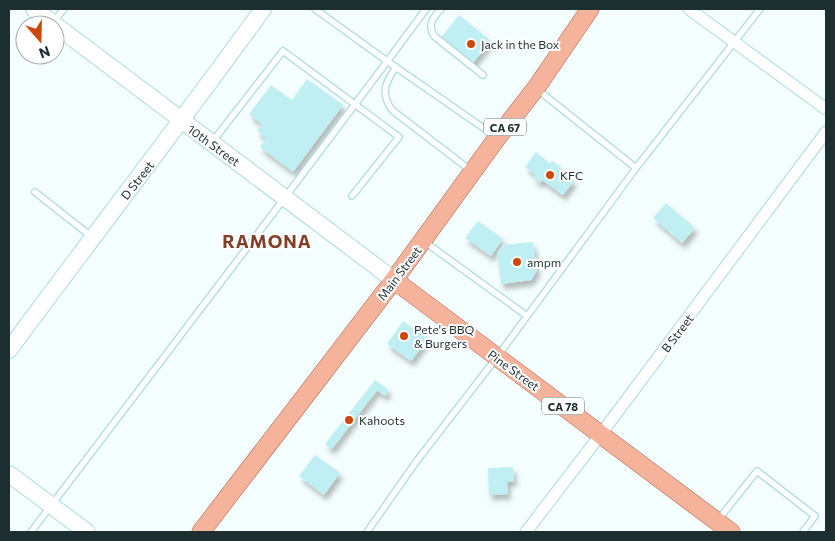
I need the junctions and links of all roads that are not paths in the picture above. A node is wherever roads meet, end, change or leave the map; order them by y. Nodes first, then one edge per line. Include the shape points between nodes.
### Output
1 (263, 9) edge
2 (316, 9) edge
3 (426, 9) edge
4 (441, 9) edge
5 (590, 9) edge
6 (689, 9) edge
7 (760, 9) edge
8 (65, 33) edge
9 (735, 42) junction
10 (387, 62) junction
11 (396, 67) junction
12 (483, 75) dead end
13 (536, 88) junction
14 (356, 104) junction
15 (826, 109) edge
16 (182, 121) junction
17 (826, 132) edge
18 (497, 138) junction
19 (212, 143) junction
20 (636, 168) junction
21 (472, 171) junction
22 (35, 192) dead end
23 (352, 196) dead end
24 (285, 198) junction
25 (92, 237) junction
26 (423, 240) junction
27 (394, 280) junction
28 (527, 316) junction
29 (9, 350) edge
30 (497, 357) junction
31 (601, 434) junction
32 (9, 474) edge
33 (51, 506) junction
34 (724, 527) edge
35 (204, 531) edge
36 (31, 532) edge
37 (87, 532) edge
38 (367, 532) edge
39 (526, 532) edge
40 (803, 532) edge

1 - 16 street, D Street
2 - 10 lane
3 - 10 lane
4 - 12 lane via 430,22 434,36
5 - 13 main road, Main Street / CA 67
6 - 9 street
7 - 9 lane
8 - 16 street, 10th Street
9 - 15 street
9 - 20 lane
10 - 11 lane
10 - 14 lane
11 - 18 lane
11 - 21 lane via 385,90 392,110
13 - 18 main road, Main Street / CA 67
13 - 20 lane
14 - 19 lane via 283,51
14 - 23 lane via 400,137
14 - 24 lane
16 - 19 street, 10th Street
16 - 25 street, D Street
17 - 31 street, B Street
18 - 21 main road, Main Street / CA 67
19 - 24 street, 10th Street
20 - 28 lane
21 - 26 main road, Main Street / CA 67
22 - 25 lane
24 - 27 street, 10th Street
24 - 33 lane
25 - 29 street, D Street
26 - 27 main road, Main Street / CA 67
26 - 28 lane
27 - 30 main road, Pine Street / CA 78
27 - 35 main road, Main Street
28 - 30 lane
30 - 31 main road, Pine Street / CA 78
30 - 38 lane
31 - 34 main road, Pine Street / CA 78
31 - 39 street, B Street
32 - 33 street
33 - 36 lane
33 - 37 street
34 - 40 lane via 757,471 816,516

